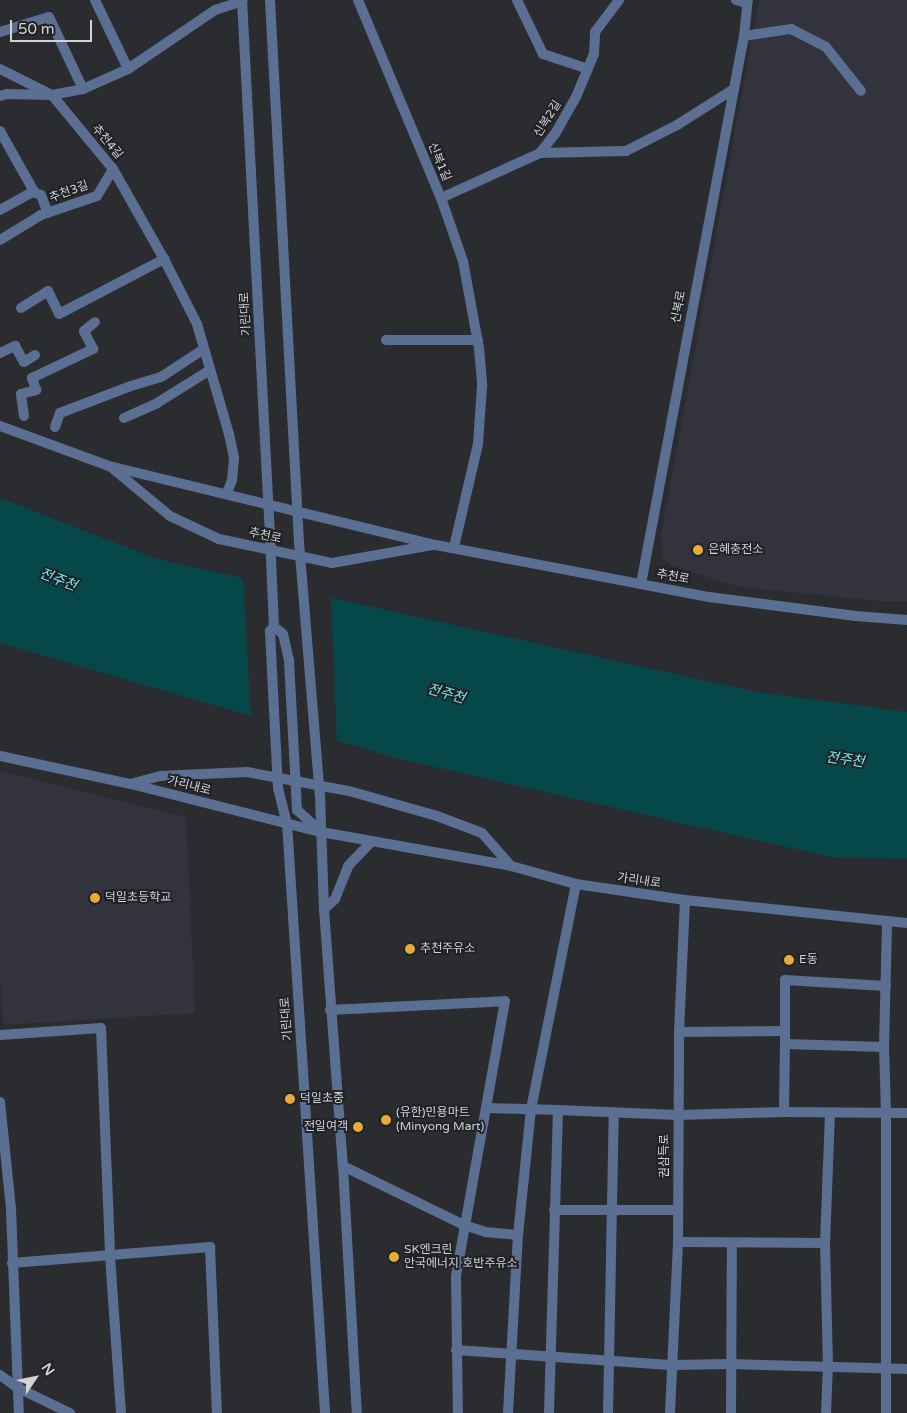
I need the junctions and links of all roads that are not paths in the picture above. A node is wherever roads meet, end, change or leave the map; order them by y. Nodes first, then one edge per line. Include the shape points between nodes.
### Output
1 (95, 0) edge
2 (242, 0) edge
3 (270, 0) edge
4 (358, 0) edge
5 (517, 0) edge
6 (619, 0) edge
7 (736, 0) edge
8 (747, 1) edge
9 (0, 32) edge
10 (744, 36) junction
11 (0, 69) edge
12 (128, 69) junction
13 (588, 69) junction
14 (734, 88) junction
15 (83, 90) junction
16 (861, 91) dead end
17 (52, 95) junction
18 (0, 96) edge
19 (0, 131) edge
20 (540, 154) junction
21 (114, 169) junction
22 (34, 190) junction
23 (440, 198) junction
24 (0, 210) edge
25 (48, 213) junction
26 (0, 240) edge
27 (164, 259) junction
28 (21, 308) dead end
29 (95, 322) dead end
30 (386, 340) dead end
31 (478, 340) junction
32 (204, 349) junction
33 (0, 353) edge
34 (35, 355) dead end
35 (210, 370) junction
36 (24, 416) dead end
37 (124, 418) dead end
38 (0, 426) edge
39 (55, 427) dead end
40 (109, 466) junction
41 (227, 493) junction
42 (269, 504) junction
43 (298, 511) junction
44 (436, 545) junction
45 (454, 547) junction
46 (640, 584) junction
47 (907, 620) edge
48 (274, 627) junction
49 (0, 756) edge
50 (131, 784) junction
51 (287, 823) junction
52 (321, 832) junction
53 (371, 842) junction
54 (511, 866) junction
55 (576, 884) junction
56 (684, 900) junction
57 (324, 909) junction
58 (887, 922) junction
59 (907, 923) edge
60 (886, 986) junction
61 (330, 1010) junction
62 (784, 1031) junction
63 (680, 1032) junction
64 (0, 1035) edge
65 (786, 1044) junction
66 (884, 1047) junction
67 (0, 1102) edge
68 (486, 1108) junction
69 (531, 1109) junction
70 (558, 1110) junction
71 (614, 1112) junction
72 (784, 1112) junction
73 (886, 1113) junction
74 (907, 1113) edge
75 (830, 1114) junction
76 (678, 1115) junction
77 (343, 1166) junction
78 (554, 1210) junction
79 (612, 1210) junction
80 (678, 1210) junction
81 (464, 1225) junction
82 (518, 1234) junction
83 (678, 1242) junction
84 (732, 1243) junction
85 (825, 1243) junction
86 (110, 1256) junction
87 (12, 1263) junction
88 (456, 1350) junction
89 (513, 1353) junction
90 (550, 1356) junction
91 (609, 1362) junction
92 (730, 1364) junction
93 (674, 1365) junction
94 (828, 1366) junction
95 (887, 1369) junction
96 (907, 1369) edge
97 (0, 1375) edge
98 (18, 1388) junction
99 (19, 1413) edge
100 (70, 1413) edge
101 (121, 1413) edge
102 (217, 1413) edge
103 (325, 1413) edge
104 (357, 1413) edge
105 (458, 1413) edge
106 (508, 1413) edge
107 (549, 1413) edge
108 (608, 1413) edge
109 (670, 1413) edge
110 (731, 1413) edge
111 (826, 1413) edge
112 (886, 1413) edge

1 - 12 street
2 - 12 street via 215,10
2 - 42 street, 기린대로
3 - 43 street
4 - 23 street, 신복1길
5 - 13 street via 543,54
6 - 13 street, 신복2길 via 595,32 594,54
7 - 8 street
8 - 10 street, 신복로
9 - 15 street via 48,17
10 - 14 street, 신복로
10 - 16 street via 791,29 826,48
11 - 17 street, 추천4길
12 - 15 street
13 - 20 street, 신복2길 via 576,97
14 - 20 street via 677,125 626,151
14 - 46 street, 신복로
15 - 17 street
17 - 18 street
17 - 21 street, 추천4길
19 - 22 street, 추천3길
20 - 23 street, 신복2길
21 - 25 street, 추천3길 via 97,196
21 - 27 street, 추천4길
22 - 24 street, 추천3길
22 - 25 street, 추천3길 via 41,195
23 - 31 street, 신복1길 via 463,262
25 - 26 street, 추천3길
27 - 28 street via 59,314 48,291
27 - 32 street, 추천4길 via 198,324
29 - 36 street via 84,332 93,349 32,378 36,390 21,394
30 - 31 street
31 - 45 street, 신복1길 via 482,386 478,444
32 - 35 street, 추천4길
32 - 39 street via 161,377 60,413
33 - 34 street via 15,346 24,362
35 - 37 street
35 - 41 street, 추천4길 via 232,450 232,480
38 - 40 street, 추천로
40 - 41 street, 추천로
40 - 44 street, 추천로 via 170,516 219,539 332,563
41 - 42 street, 추천로
42 - 43 street, 추천로
42 - 48 street, 기린대로, bridge
43 - 44 street, 추천로
43 - 52 street, bridge
44 - 45 street, 추천로
45 - 46 street, 추천로
46 - 47 street, 추천로 via 767,606
48 - 51 street, 기린대로, bridge via 270,631 278,788
48 - 52 street, 기린대로, bridge via 283,634 288,661 297,810
49 - 50 street, 가리내로
50 - 51 street, 가리내로
50 - 54 street via 160,776 247,772 348,791 437,816 482,834
51 - 52 street, 가리내로
51 - 103 street, 기린대로
52 - 53 street, 가리내로
52 - 57 street
53 - 54 street, 가리내로
53 - 57 street via 348,866 335,899
54 - 55 street, 가리내로
55 - 56 street, 가리내로
55 - 69 street
56 - 58 street, 가리내로
56 - 63 street, 권삼득로
57 - 61 street
58 - 59 street, 가리내로
58 - 60 street
60 - 62 street via 785,980
60 - 66 street
61 - 68 street via 505,1001
61 - 77 street
62 - 63 street
62 - 65 street
63 - 76 street, 권삼득로
64 - 86 street via 101,1028
65 - 66 street
65 - 72 street
66 - 73 street
67 - 87 street
68 - 69 street
68 - 81 street
69 - 70 street
69 - 82 street
70 - 71 street
70 - 78 street
71 - 76 street
71 - 79 street
72 - 75 street
72 - 76 street
73 - 74 street
73 - 75 street
73 - 95 street
75 - 85 street
76 - 80 street, 권삼득로
77 - 81 street
77 - 104 street
78 - 79 street
78 - 90 street
79 - 80 street
79 - 91 street
80 - 83 street, 권삼득로
81 - 82 street via 485,1232
81 - 88 street via 456,1277
82 - 89 street
83 - 84 street
83 - 93 street, 권삼득로
84 - 85 street
84 - 92 street
85 - 94 street
86 - 87 street
86 - 101 street
86 - 102 street via 210,1247
87 - 98 street
88 - 89 street
88 - 105 street
89 - 90 street
89 - 106 street
90 - 91 street
90 - 107 street
91 - 93 street
91 - 108 street
92 - 93 street
92 - 94 street
92 - 110 street
93 - 109 street, 권삼득로
94 - 95 street
94 - 111 street
95 - 96 street
95 - 112 street
97 - 98 street
98 - 99 street
98 - 100 street

